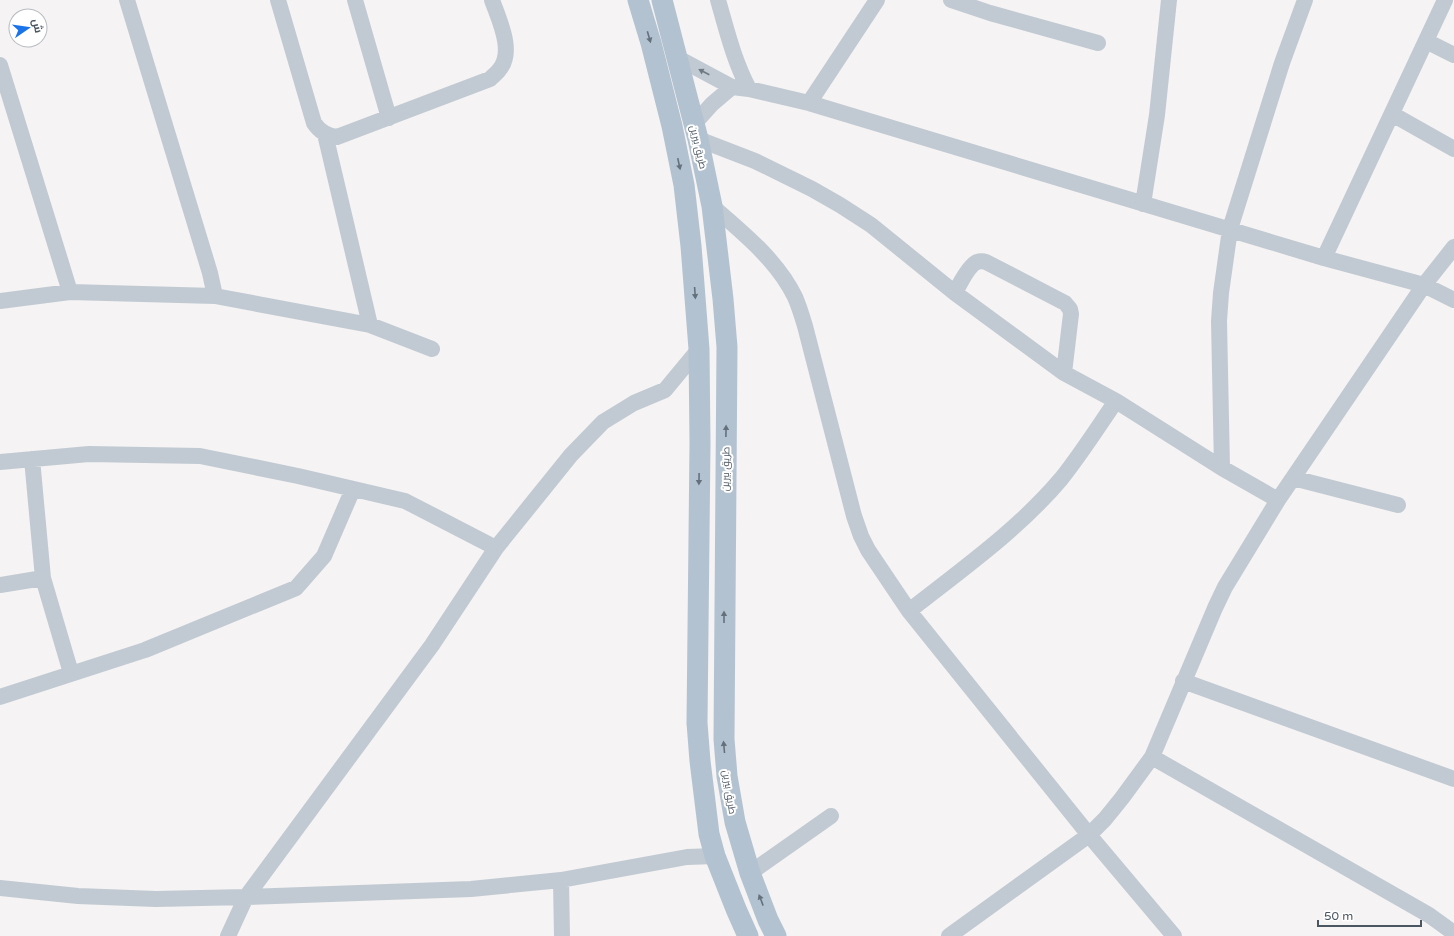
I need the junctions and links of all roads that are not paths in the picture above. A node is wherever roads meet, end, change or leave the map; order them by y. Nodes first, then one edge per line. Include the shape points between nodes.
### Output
1 (127, 0) edge
2 (278, 0) edge
3 (355, 0) edge
4 (492, 0) edge
5 (638, 0) edge
6 (662, 0) edge
7 (718, 0) edge
8 (877, 0) edge
9 (951, 0) edge
10 (1169, 0) edge
11 (1305, 0) edge
12 (1445, 0) edge
13 (1426, 41) junction
14 (1098, 43) dead end
15 (1454, 55) edge
16 (676, 57) junction
17 (0, 65) edge
18 (732, 87) junction
19 (749, 89) junction
20 (808, 103) junction
21 (1392, 114) junction
22 (389, 118) junction
23 (696, 132) junction
24 (325, 134) junction
25 (1454, 149) edge
26 (1143, 204) junction
27 (712, 206) junction
28 (1230, 229) junction
29 (1454, 247) edge
30 (1324, 258) junction
31 (1424, 285) junction
32 (70, 292) junction
33 (954, 293) junction
34 (215, 296) junction
35 (1454, 300) edge
36 (0, 301) edge
37 (370, 325) junction
38 (432, 349) dead end
39 (699, 349) junction
40 (1064, 373) junction
41 (1116, 401) junction
42 (32, 459) junction
43 (0, 462) edge
44 (1222, 468) junction
45 (1293, 478) junction
46 (353, 488) junction
47 (1278, 500) junction
48 (1398, 505) dead end
49 (496, 548) junction
50 (43, 578) junction
51 (0, 586) edge
52 (909, 611) junction
53 (71, 674) junction
54 (1183, 681) junction
55 (0, 697) edge
56 (1152, 757) junction
57 (1454, 779) edge
58 (831, 816) dead end
59 (710, 834) junction
60 (1089, 835) junction
61 (715, 856) junction
62 (687, 857) junction
63 (750, 873) junction
64 (561, 880) junction
65 (0, 888) edge
66 (246, 897) junction
67 (1454, 933) edge
68 (228, 936) edge
69 (562, 936) edge
70 (748, 936) edge
71 (776, 936) edge
72 (949, 936) edge
73 (1174, 936) edge

1 - 34 street
2 - 24 street via 314,123
3 - 22 street
4 - 22 street via 507,52 500,70 490,79
5 -> 39 main road via 672,126 684,185
6 - 16 main road, طريق بيرين
7 - 19 street via 730,46
8 - 20 street
9 - 14 street
10 - 26 street via 1157,115
11 - 28 street via 1282,63
12 - 13 street
13 - 15 street
13 - 21 street
18 -> 16 street
16 - 23 main road, طريق بيرين
17 - 32 street
18 - 19 street
18 - 23 street via 712,104
19 - 20 street
20 - 26 street
21 - 25 street
21 - 30 street
22 - 24 street via 337,138
23 - 27 main road, طريق بيرين
23 - 33 street via 840,204 871,225
24 - 37 street
26 - 28 street
27 - 52 street via 757,246 783,277 795,297 861,536
63 -> 27 main road, طريق بيرين via 734,822 724,739 726,347
28 - 30 street
28 - 44 street via 1219,321
29 - 31 street
30 - 31 street
31 - 35 street
31 - 45 street
32 - 34 street
32 - 36 street
33 - 40 street
33 - 40 street via 976,262 986,262 1065,303 1071,314
34 - 37 street
37 - 38 street
39 - 49 street via 665,390 634,403 603,422 571,455
39 -> 59 main road via 696,723
40 - 41 street
41 - 44 street
41 - 52 street via 1076,460 1045,496 1003,536
42 - 43 street
42 - 46 street via 89,454 200,456
42 - 50 street
44 - 47 street
45 - 47 street
45 - 48 street
46 - 49 street via 405,501
46 - 53 street via 324,556 296,588 145,650
47 - 54 street via 1225,587
49 - 66 street via 432,645
50 - 51 street
50 - 53 street
52 - 60 street
53 - 55 street
54 - 56 street
54 - 57 street
56 - 60 street via 1122,798
56 - 67 street via 1429,915
58 - 63 street
59 - 61 main road
59 - 62 street
60 - 72 street
60 - 73 street
61 - 62 street
61 - 70 main road
62 - 64 street
71 -> 63 main road, طريق بيرين
64 - 66 street via 471,889
64 - 69 street
65 - 66 street via 78,896 156,899
66 - 68 street

